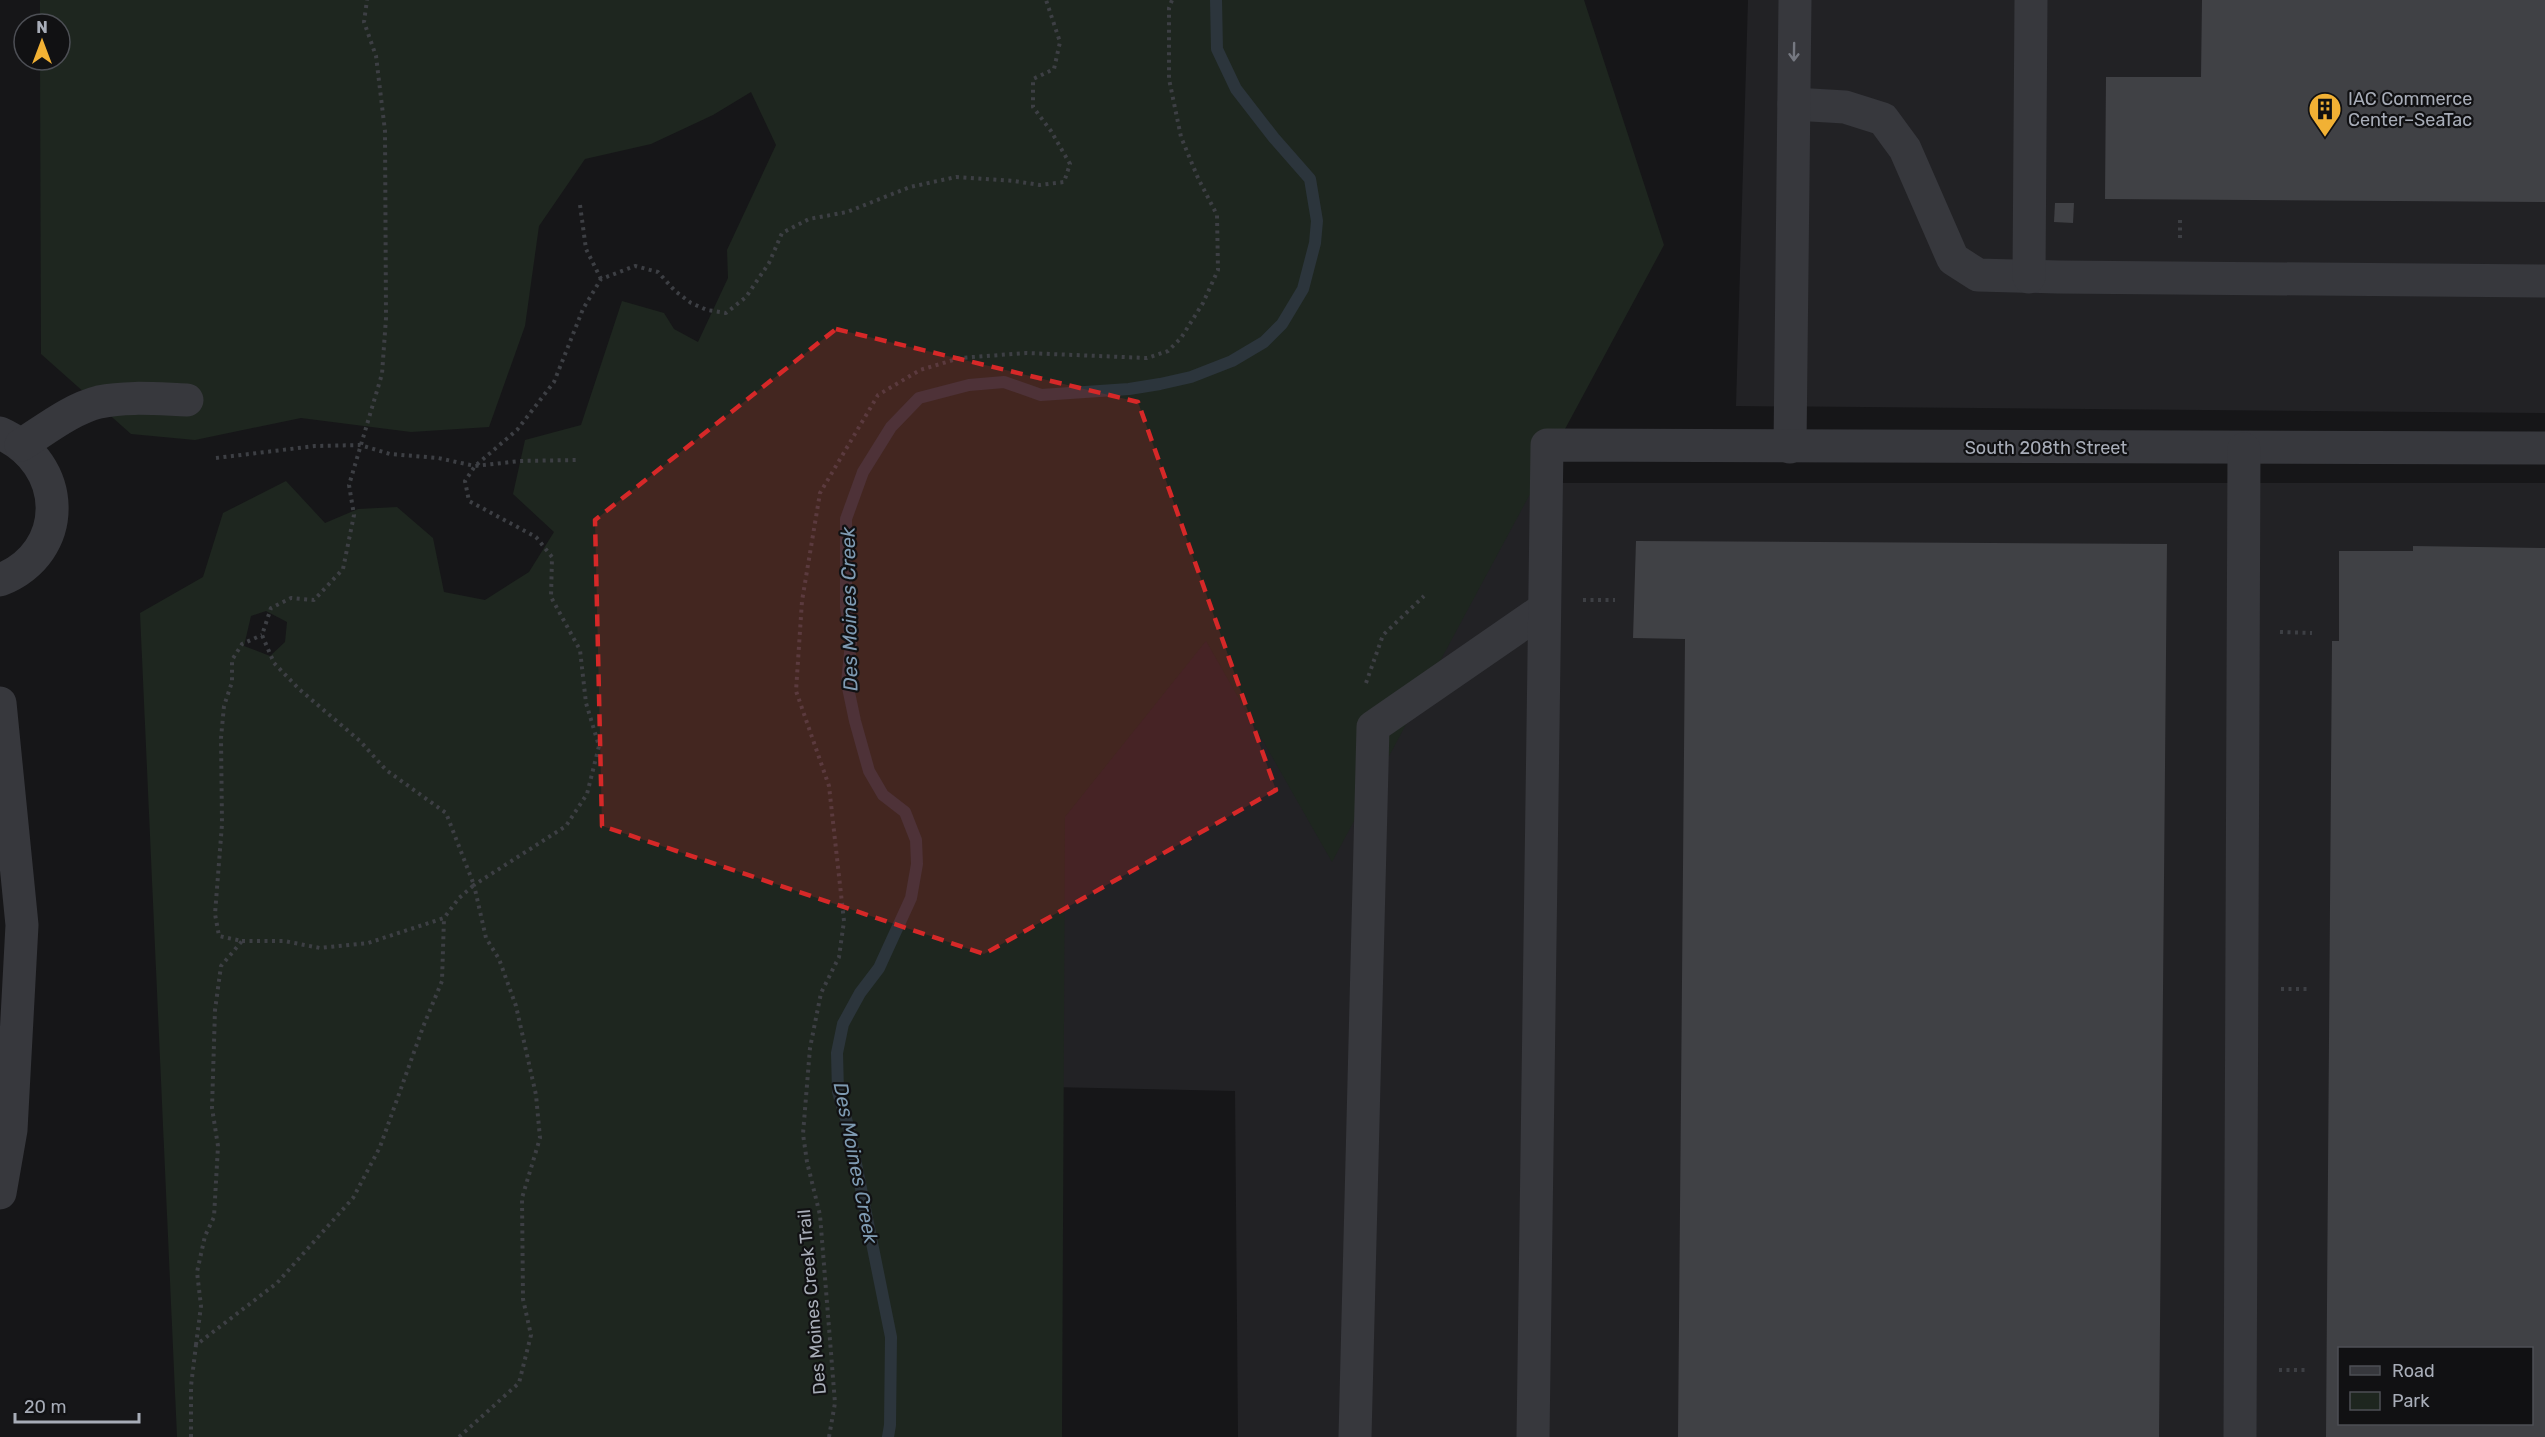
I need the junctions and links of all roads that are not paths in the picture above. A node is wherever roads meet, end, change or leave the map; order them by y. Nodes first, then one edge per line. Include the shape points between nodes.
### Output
1 (1795, 0) edge
2 (2031, 0) edge
3 (1794, 104) junction
4 (2029, 277) junction
5 (2545, 280) edge
6 (187, 400) dead end
7 (11, 439) edge
8 (1790, 447) junction
9 (2545, 448) edge
10 (2244, 449) junction
11 (0, 580) edge
12 (1544, 609) junction
13 (0, 703) edge
14 (9, 1017) edge
15 (0, 1193) edge
16 (1355, 1437) edge
17 (1533, 1437) edge
18 (2240, 1437) edge

1 -> 3 street
2 - 4 street
3 - 4 street via 1845,106 1883,119 1905,149 1953,259 1978,275
3 - 8 street
4 - 5 street
6 - 7 street via 134,398 97,403
7 - 11 street via 37,461 48,480 51,524 43,545 30,562
8 - 10 street, South 208th Street
8 - 12 street, South 208th Street via 1547,445
9 - 10 street, South 208th Street
10 - 18 street
12 - 16 street via 1373,727
12 - 17 street
13 - 14 street via 22,925
14 - 15 street via 10,1130

